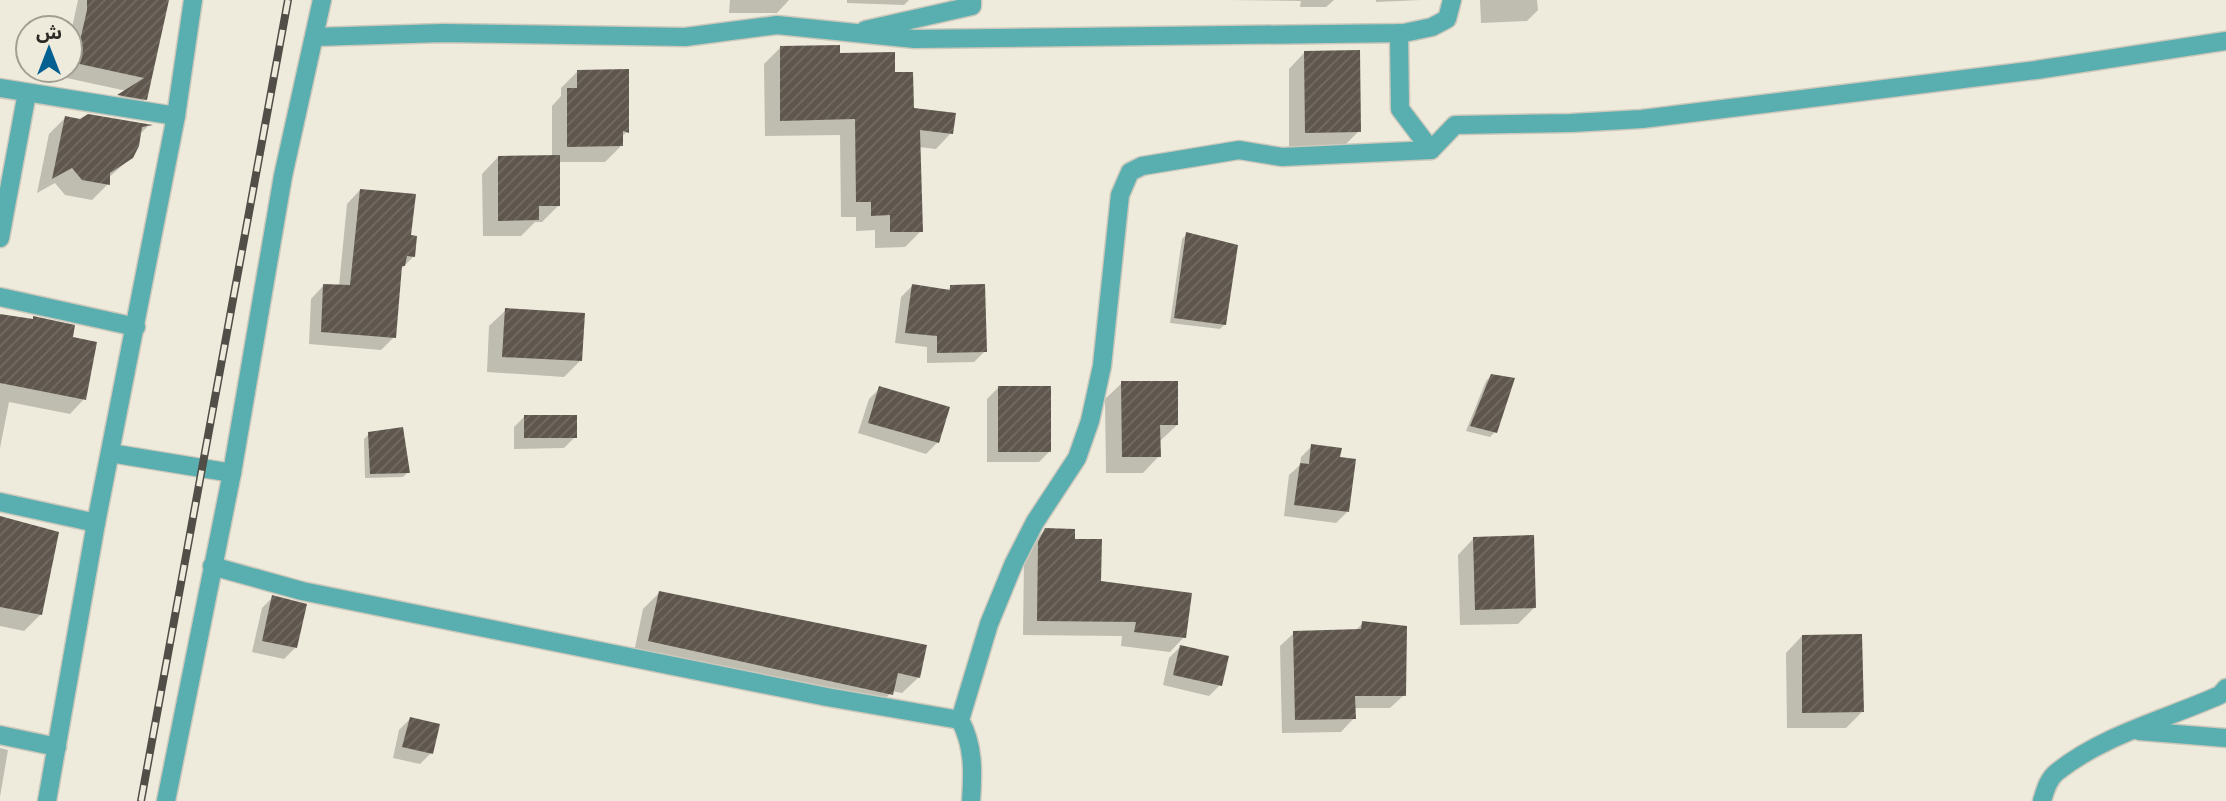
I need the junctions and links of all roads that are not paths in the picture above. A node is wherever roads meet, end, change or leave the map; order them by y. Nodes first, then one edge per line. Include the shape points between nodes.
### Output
1 (193, 0) edge
2 (322, 0) edge
3 (972, 0) edge
4 (1452, 0) edge
5 (848, 33) junction
6 (1399, 33) junction
7 (315, 37) junction
8 (2226, 41) edge
9 (0, 88) edge
10 (27, 93) junction
11 (176, 116) junction
12 (1431, 150) junction
13 (0, 238) edge
14 (0, 297) edge
15 (136, 327) junction
16 (110, 453) junction
17 (232, 473) junction
18 (0, 502) edge
19 (96, 523) junction
20 (212, 566) junction
21 (2226, 688) edge
22 (960, 720) junction
23 (2133, 731) junction
24 (0, 735) edge
25 (2226, 738) edge
26 (57, 747) junction
27 (47, 801) edge
28 (166, 801) edge
29 (971, 801) edge
30 (2042, 801) edge

1 - 11 street
2 - 7 street
3 - 5 street via 972,6
4 - 6 street via 1447,19
5 - 6 street via 915,39
5 - 7 street via 778,25 685,37 443,33
6 - 12 street via 1400,109
7 - 17 street via 283,176
8 - 12 street via 2036,70 1642,119 1455,125
9 - 10 street
10 - 11 street
10 - 13 street
11 - 15 street
12 - 22 street via 1282,157 1239,150 1142,166 1130,172 1121,195 1102,366 1090,421 1077,458 1014,563 989,624
14 - 15 street
15 - 16 street
16 - 17 street
16 - 19 street
17 - 20 street
18 - 19 street
19 - 26 street
20 - 22 street via 328,597
20 - 28 street
21 - 23 street via 2220,695
22 - 29 street via 972,750
23 - 25 street
23 - 30 street via 2055,773
24 - 26 street
26 - 27 street

